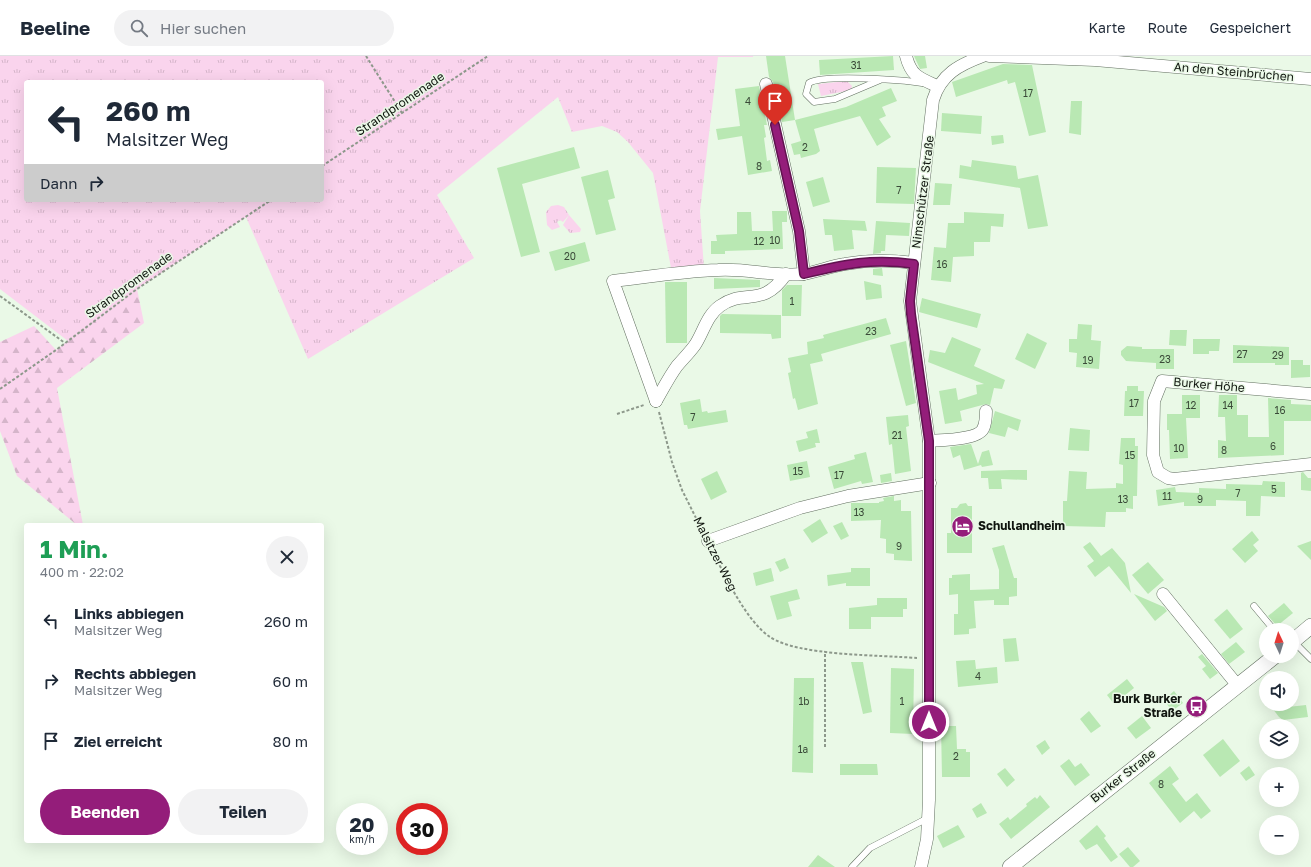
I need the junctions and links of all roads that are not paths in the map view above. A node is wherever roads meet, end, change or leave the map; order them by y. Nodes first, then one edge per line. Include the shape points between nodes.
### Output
1 (906, 56) edge
2 (983, 56) edge
3 (989, 56) edge
4 (1311, 79) edge
5 (880, 80) junction
6 (766, 84) dead end
7 (937, 86) junction
8 (914, 264) junction
9 (786, 274) junction
10 (804, 274) junction
11 (1311, 394) edge
12 (986, 411) dead end
13 (929, 441) junction
14 (1311, 464) edge
15 (930, 483) junction
16 (708, 541) road end
17 (1162, 594) dead end
18 (1254, 606) dead end
19 (1268, 623) edge
20 (1311, 626) edge
21 (1299, 637) edge
22 (1299, 648) edge
23 (1311, 659) edge
24 (1266, 663) edge
25 (1238, 686) junction
26 (928, 818) junction
27 (852, 867) edge
28 (921, 867) edge
29 (1010, 867) edge

1 - 7 street via 913,73
2 - 7 street via 958,67
3 - 4 street, An den Steinbrüchen via 1094,60
5 - 5 lane via 812,81 807,86 806,94 814,102 825,101
5 - 7 lane via 911,81
6 - 10 street via 799,231
7 - 8 street, Nimschützer Straße via 933,100
8 - 10 street via 892,260 868,261
8 - 13 street, Nimschützer Straße via 911,314
9 - 9 street via 718,270 613,281 656,401 718,307 727,302 763,296 781,282
9 - 10 street
11 - 14 street, Burker Höhe via 1162,381 1154,401 1153,455 1158,472 1174,479
12 - 13 street via 980,433
13 - 15 street, Nimschützer Straße
15 - 16 street via 848,496 800,508
15 - 26 street, Nimschützer Straße
17 - 25 street
18 - 19 lane
20 - 21 street
22 - 23 lane
24 - 25 street, Burker Straße
25 - 29 street, Burker Straße
26 - 27 lane via 870,848
26 - 28 street, Nimschützer Straße

